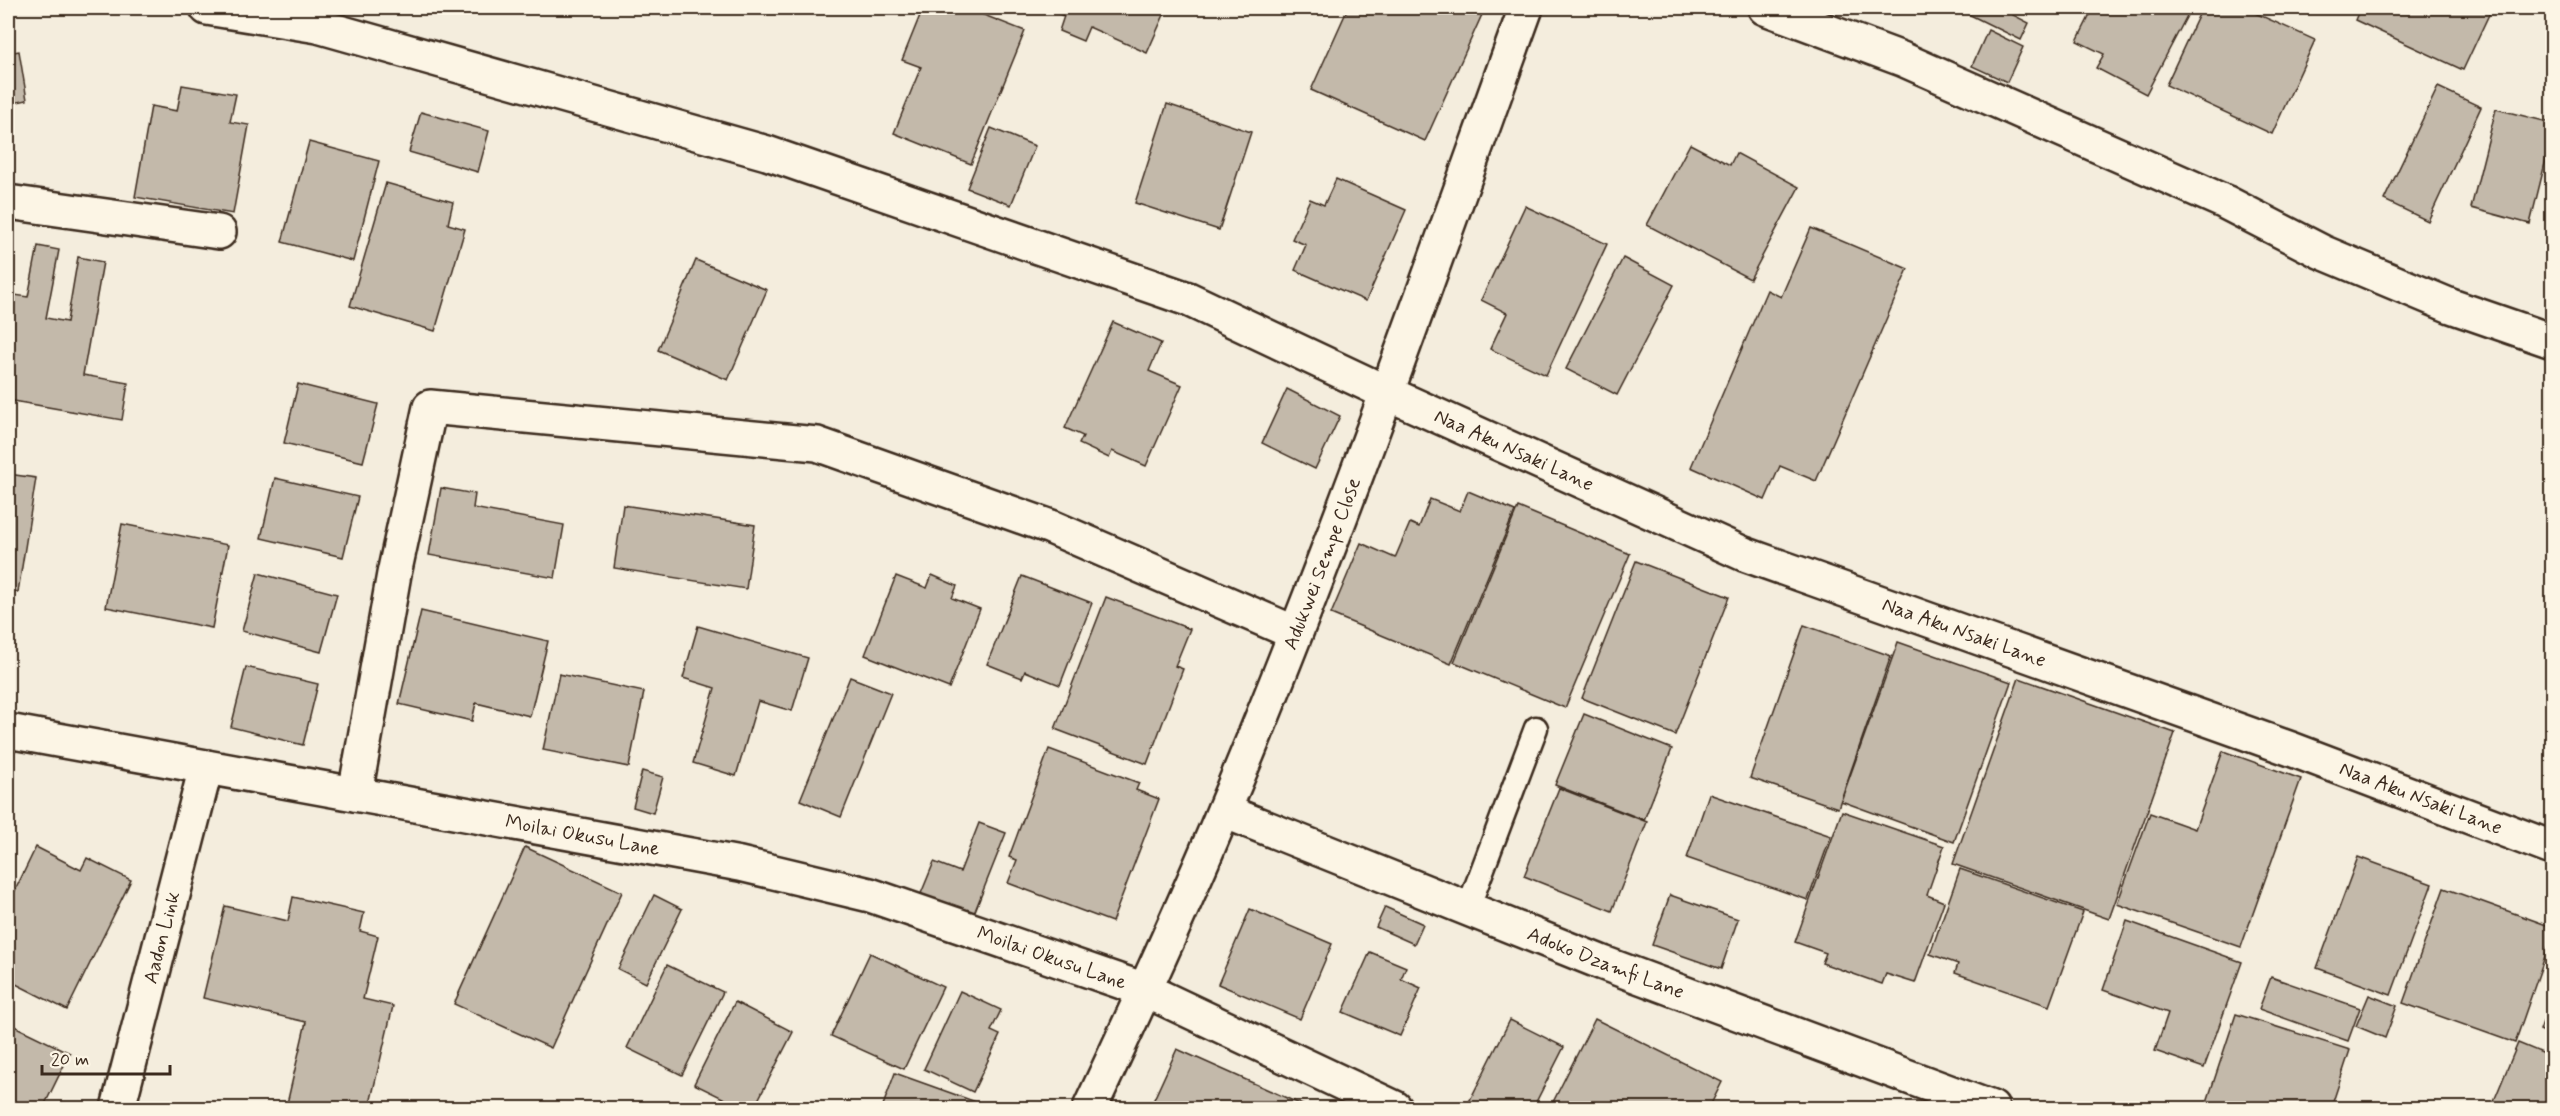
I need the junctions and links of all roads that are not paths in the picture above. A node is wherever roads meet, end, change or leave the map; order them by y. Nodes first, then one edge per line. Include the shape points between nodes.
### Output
1 (207, 8) edge
2 (1526, 8) edge
3 (1765, 8) edge
4 (8, 202) edge
5 (219, 232) dead end
6 (2553, 341) edge
7 (1387, 393) junction
8 (1295, 633) junction
9 (1536, 728) dead end
10 (8, 731) edge
11 (206, 767) junction
12 (355, 794) junction
13 (1224, 811) junction
14 (2553, 848) edge
15 (1468, 908) junction
16 (1145, 990) junction
17 (118, 1108) edge
18 (1090, 1108) edge
19 (1395, 1108) edge
20 (1992, 1108) edge

1 - 7 street, Naa Aku Nsaki Lane via 318,26 767,153 1188,299
2 - 7 street, Adukwei Sempe Close
3 - 6 street via 1913,63 2225,202 2322,252 2451,306
4 - 5 street
7 - 8 street, Adukwei Sempe Close
7 - 14 street, Naa Aku Nsaki Lane via 1744,554 2291,749
8 - 12 street via 1051,527 817,444 430,407 394,574
8 - 13 street, Adukwei Sempe Close
9 - 15 lane
10 - 11 street, Moilai Okusu Lane
11 - 12 street, Moilai Okusu Lane
11 - 17 street, Aadon Link
12 - 16 street, Moilai Okusu Lane via 740,864 870,895
13 - 15 street, Adoko Dzamfi Lane
13 - 16 street, Adukwei Sempe Close
15 - 20 street, Adoko Dzamfi Lane via 1603,963
16 - 18 street, Adukwei Sempe Close
16 - 19 street, Moilai Okusu Lane

